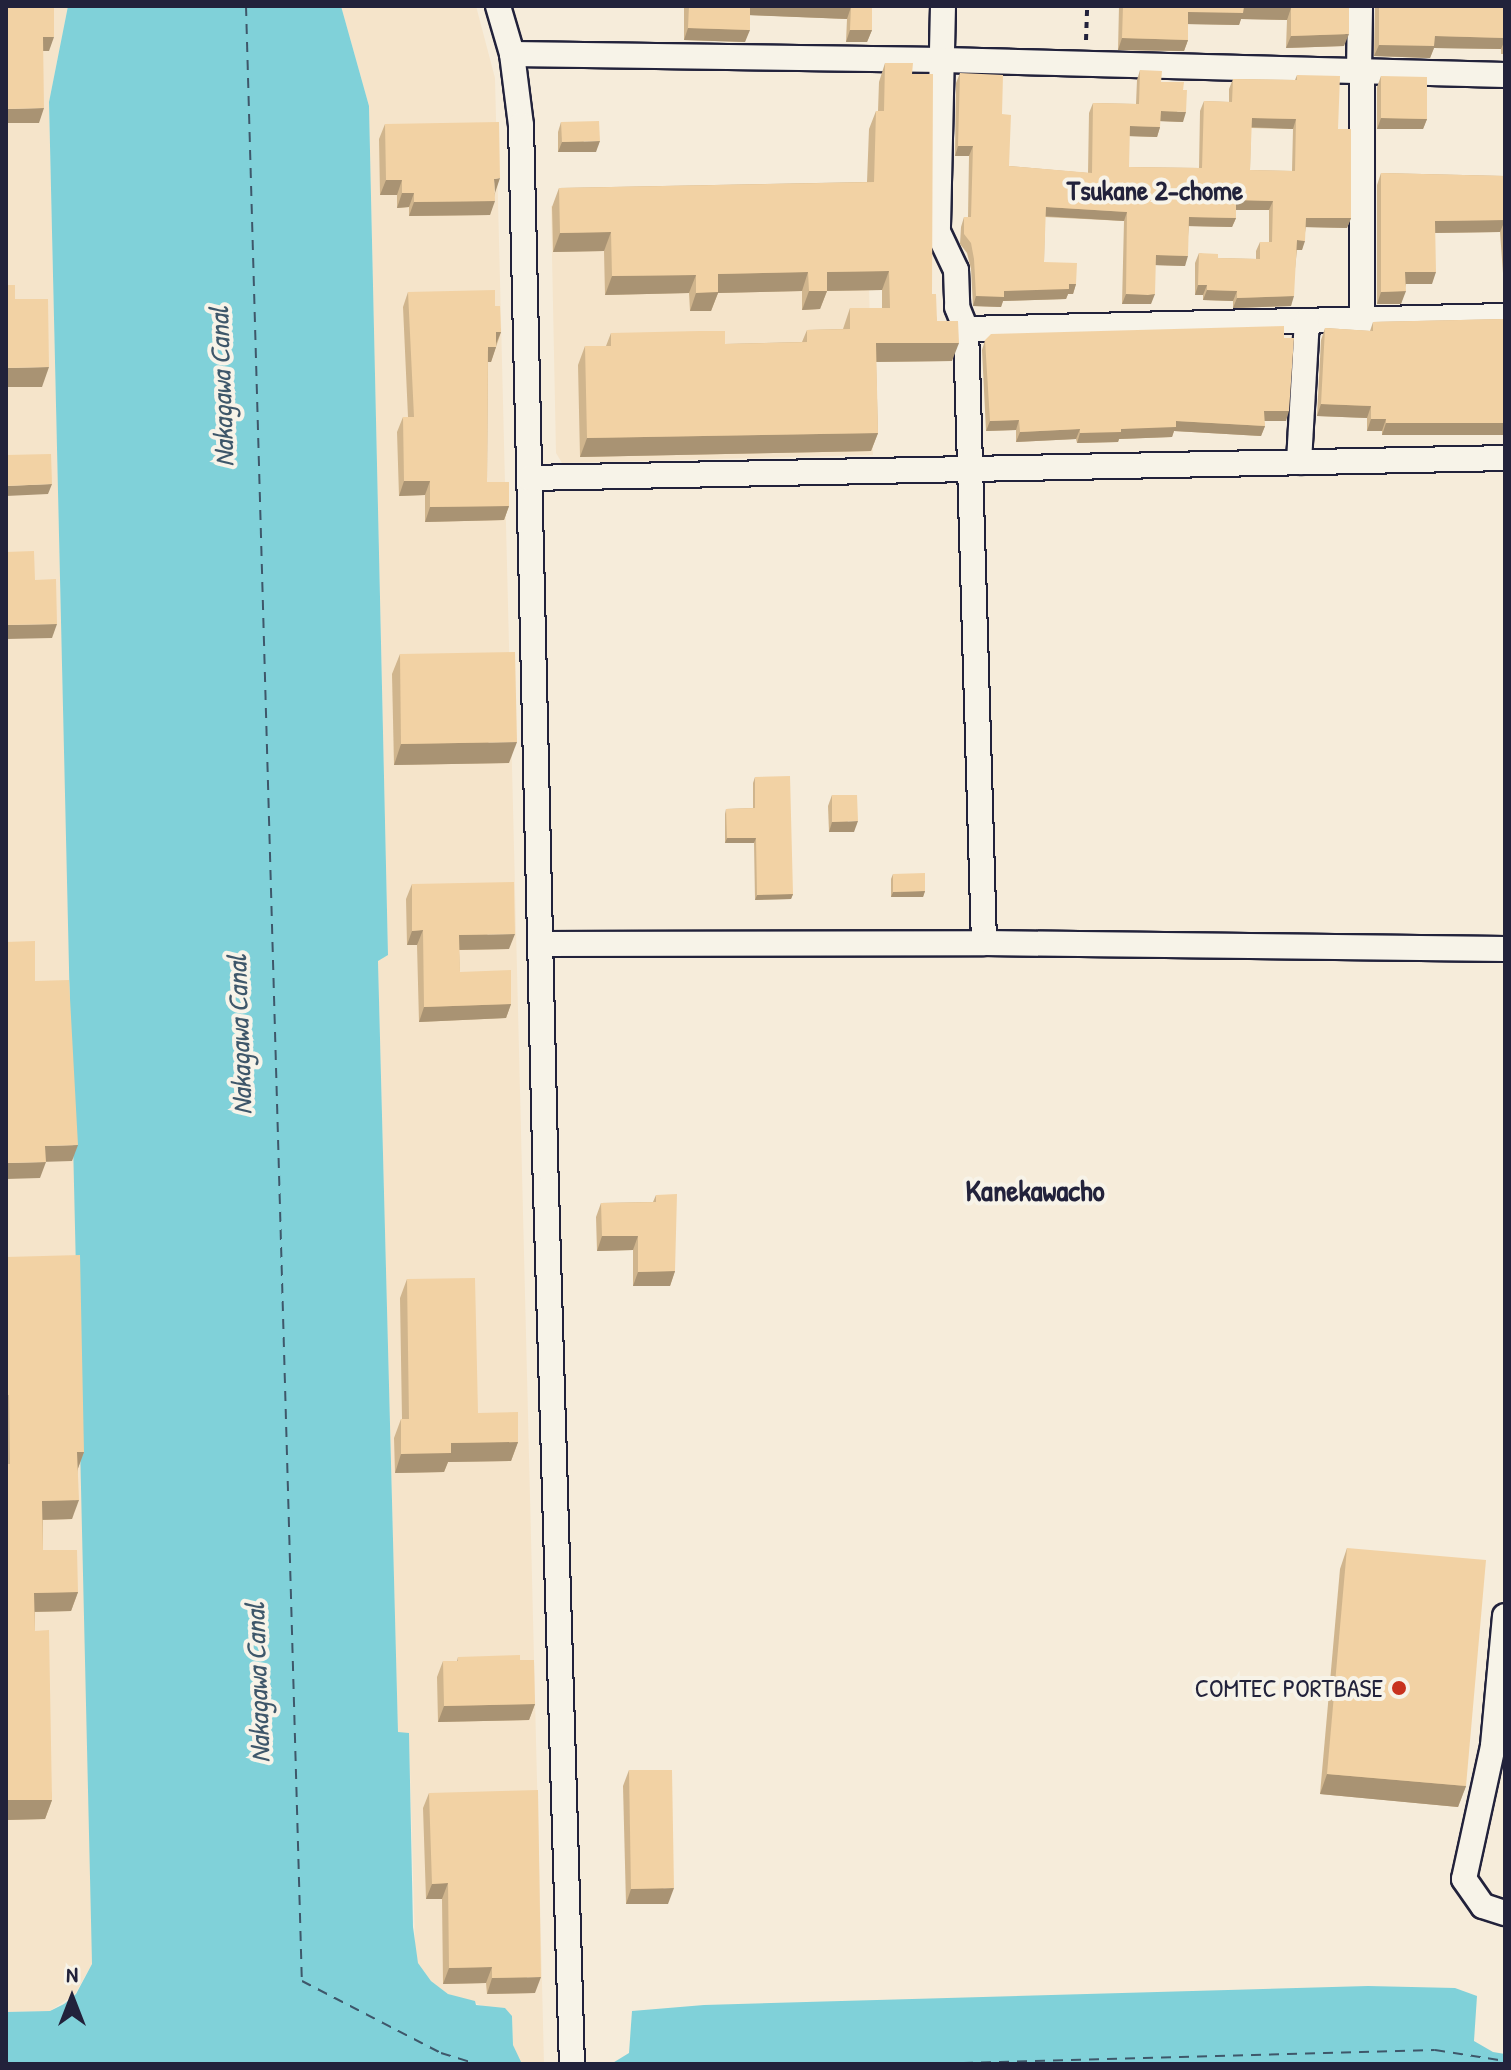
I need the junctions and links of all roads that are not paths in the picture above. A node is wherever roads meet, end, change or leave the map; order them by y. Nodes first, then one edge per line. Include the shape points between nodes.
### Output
1 (498, 6) edge
2 (943, 6) edge
3 (1360, 6) edge
4 (512, 54) junction
5 (943, 60) junction
6 (1361, 72) junction
7 (1505, 75) edge
8 (1505, 316) edge
9 (1362, 320) junction
10 (1307, 321) junction
11 (966, 329) junction
12 (1505, 458) edge
13 (1299, 462) junction
14 (967, 469) junction
15 (529, 478) junction
16 (984, 943) junction
17 (540, 944) junction
18 (1505, 949) edge
19 (1505, 1616) edge
20 (1505, 1913) edge
21 (572, 2064) edge

1 - 4 street
2 - 5 street
3 - 6 street
4 - 5 street
4 - 15 street via 521,125
5 - 6 street
5 - 11 street via 938,232 956,270 957,307
6 - 7 street
6 - 9 street
8 - 9 street
9 - 10 street
10 - 11 street
10 - 13 street
11 - 14 street
12 - 13 street
13 - 14 street
14 - 15 street
14 - 16 street
15 - 17 street
16 - 17 street
16 - 18 street
17 - 21 street
19 - 20 street via 1493,1746 1464,1879 1483,1906

